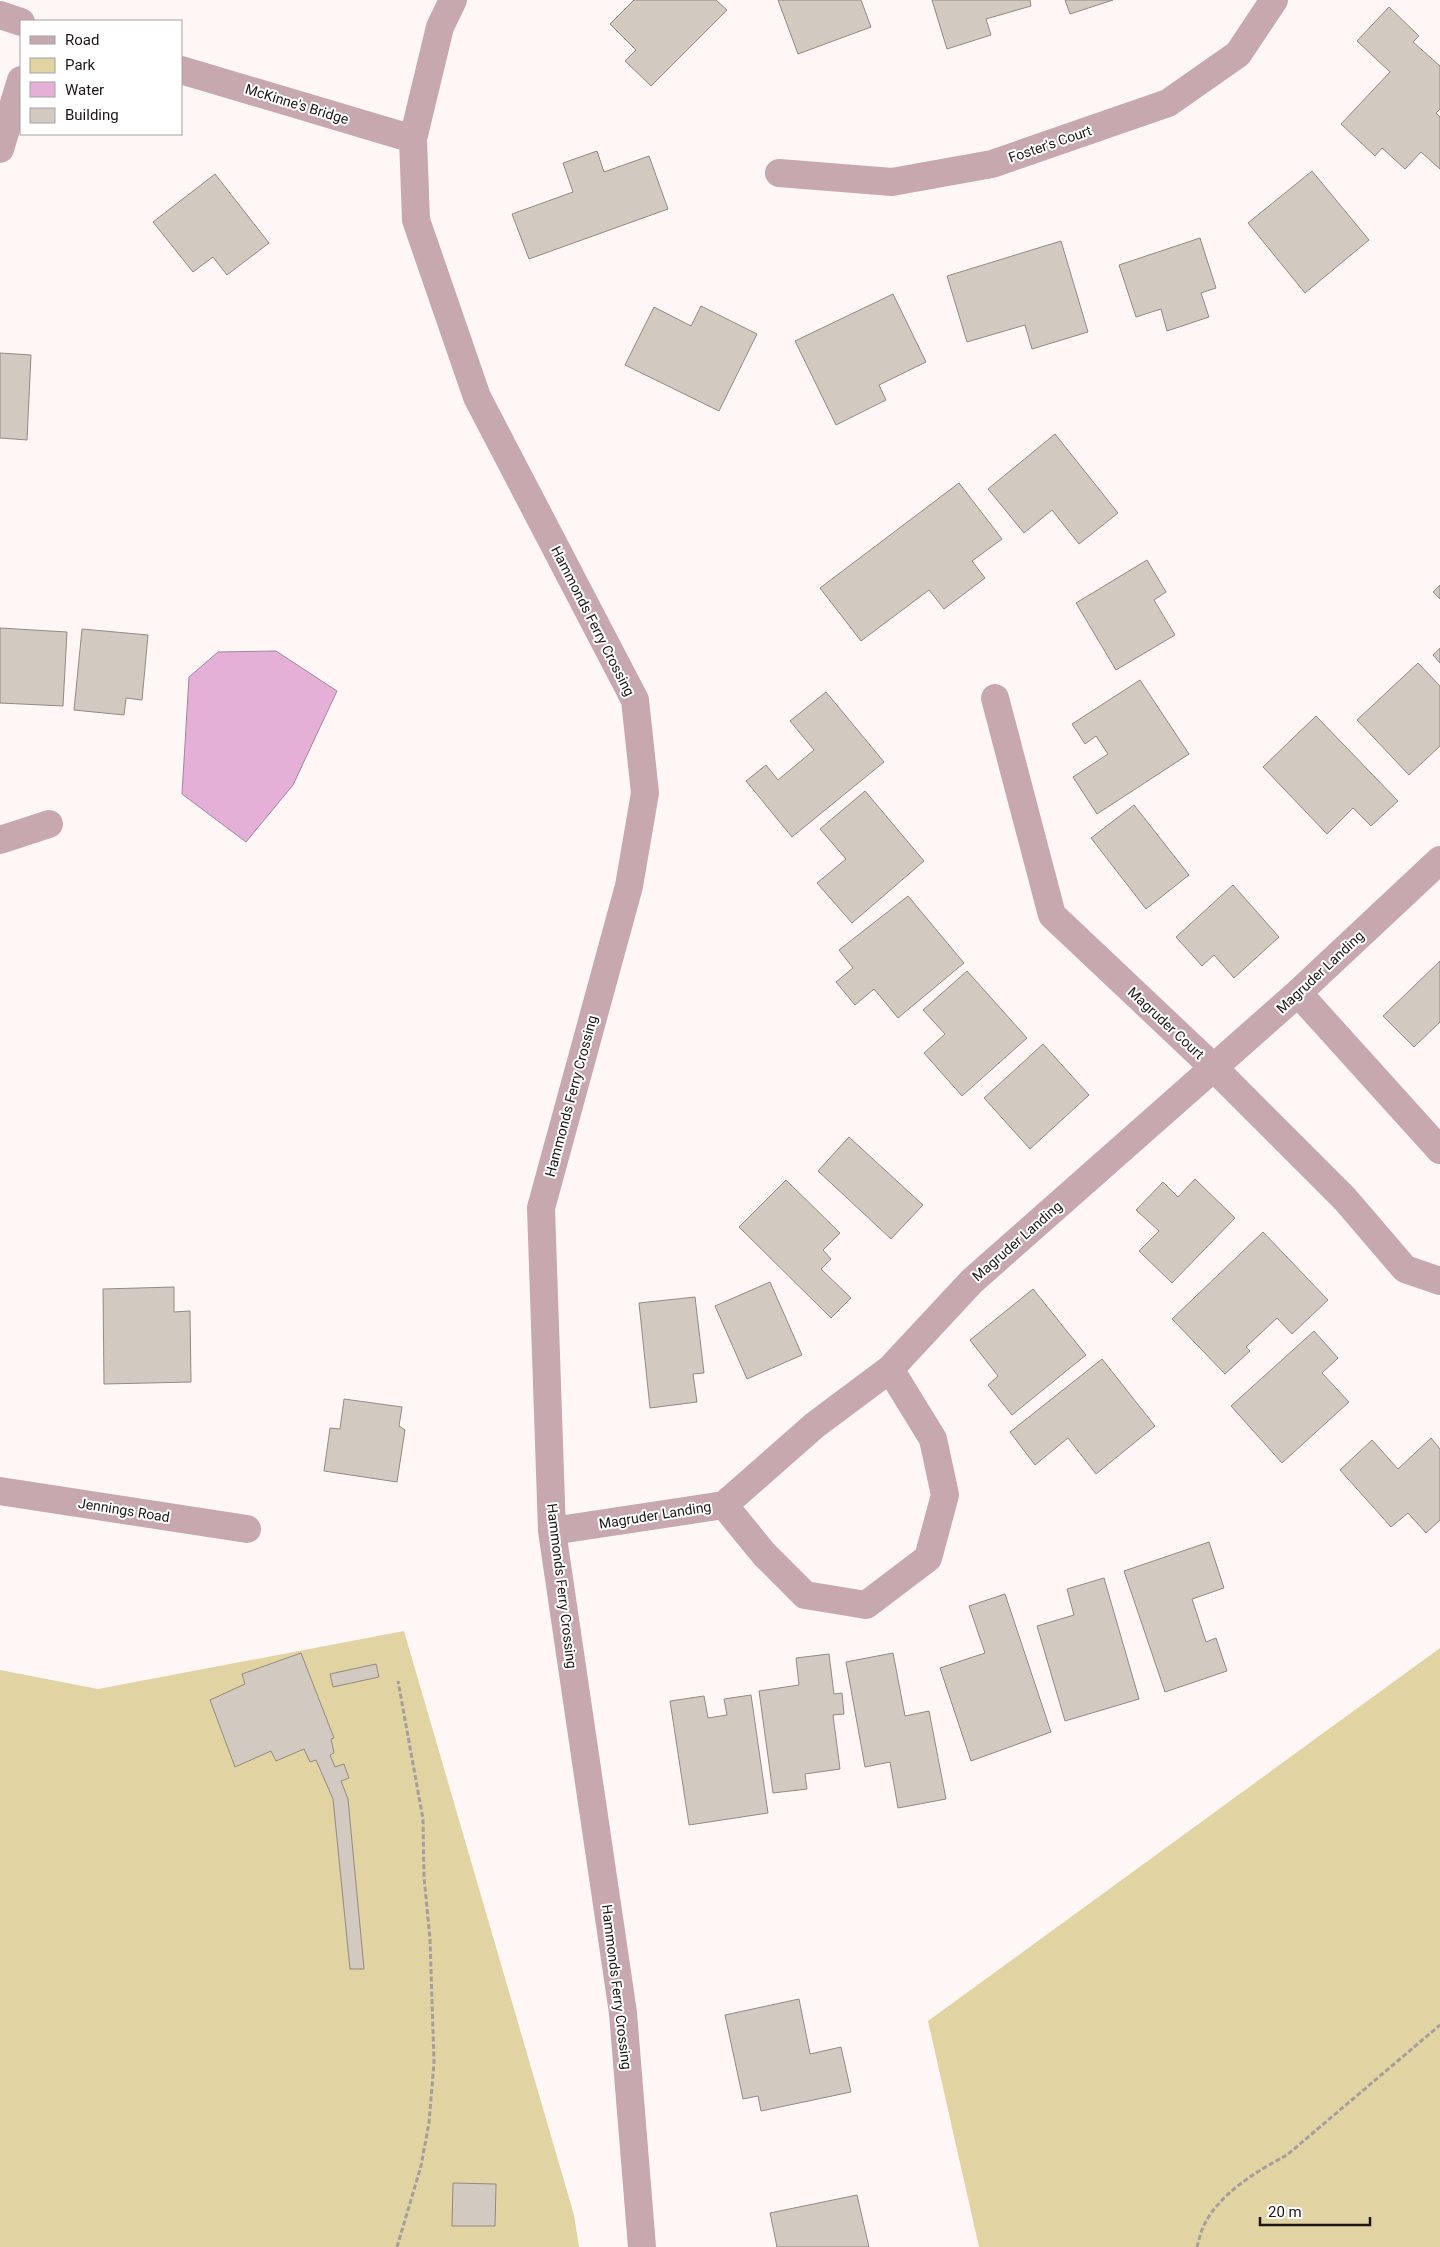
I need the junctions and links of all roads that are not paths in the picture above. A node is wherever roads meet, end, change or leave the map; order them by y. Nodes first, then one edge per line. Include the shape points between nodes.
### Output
1 (453, 0) edge
2 (1274, 0) edge
3 (0, 15) edge
4 (20, 22) edge
5 (182, 70) edge
6 (20, 83) edge
7 (413, 139) junction
8 (0, 149) edge
9 (779, 173) dead end
10 (995, 698) dead end
11 (49, 824) dead end
12 (0, 840) edge
13 (1440, 860) edge
14 (1298, 993) junction
15 (1214, 1068) junction
16 (1440, 1150) edge
17 (1440, 1281) edge
18 (890, 1369) junction
19 (0, 1491) edge
20 (724, 1505) junction
21 (247, 1529) dead end
22 (552, 1531) junction
23 (642, 2247) edge

1 - 7 street, Hammonds Ferry Crossing via 440,27
2 - 9 street, Foster's Court via 1238,54 1168,103 992,164 892,182
3 - 4 street
5 - 7 street, McKinne's Bridge
6 - 8 street
7 - 22 street, Hammonds Ferry Crossing via 416,220 477,397 634,700 645,793 629,886 540,1208
10 - 15 street, Magruder Court via 1052,915
11 - 12 street
13 - 14 street, Magruder Landing
14 - 15 street, Magruder Landing
14 - 16 street
15 - 17 street, Magruder Court via 1345,1199 1405,1269
15 - 18 street, Magruder Landing via 972,1281
18 - 20 street, Magruder Landing via 815,1425
18 - 20 street via 933,1439 946,1495 928,1558 866,1605 805,1595 764,1554
19 - 21 street, Jennings Road
20 - 22 street, Magruder Landing
22 - 23 street, Hammonds Ferry Crossing via 622,2013

